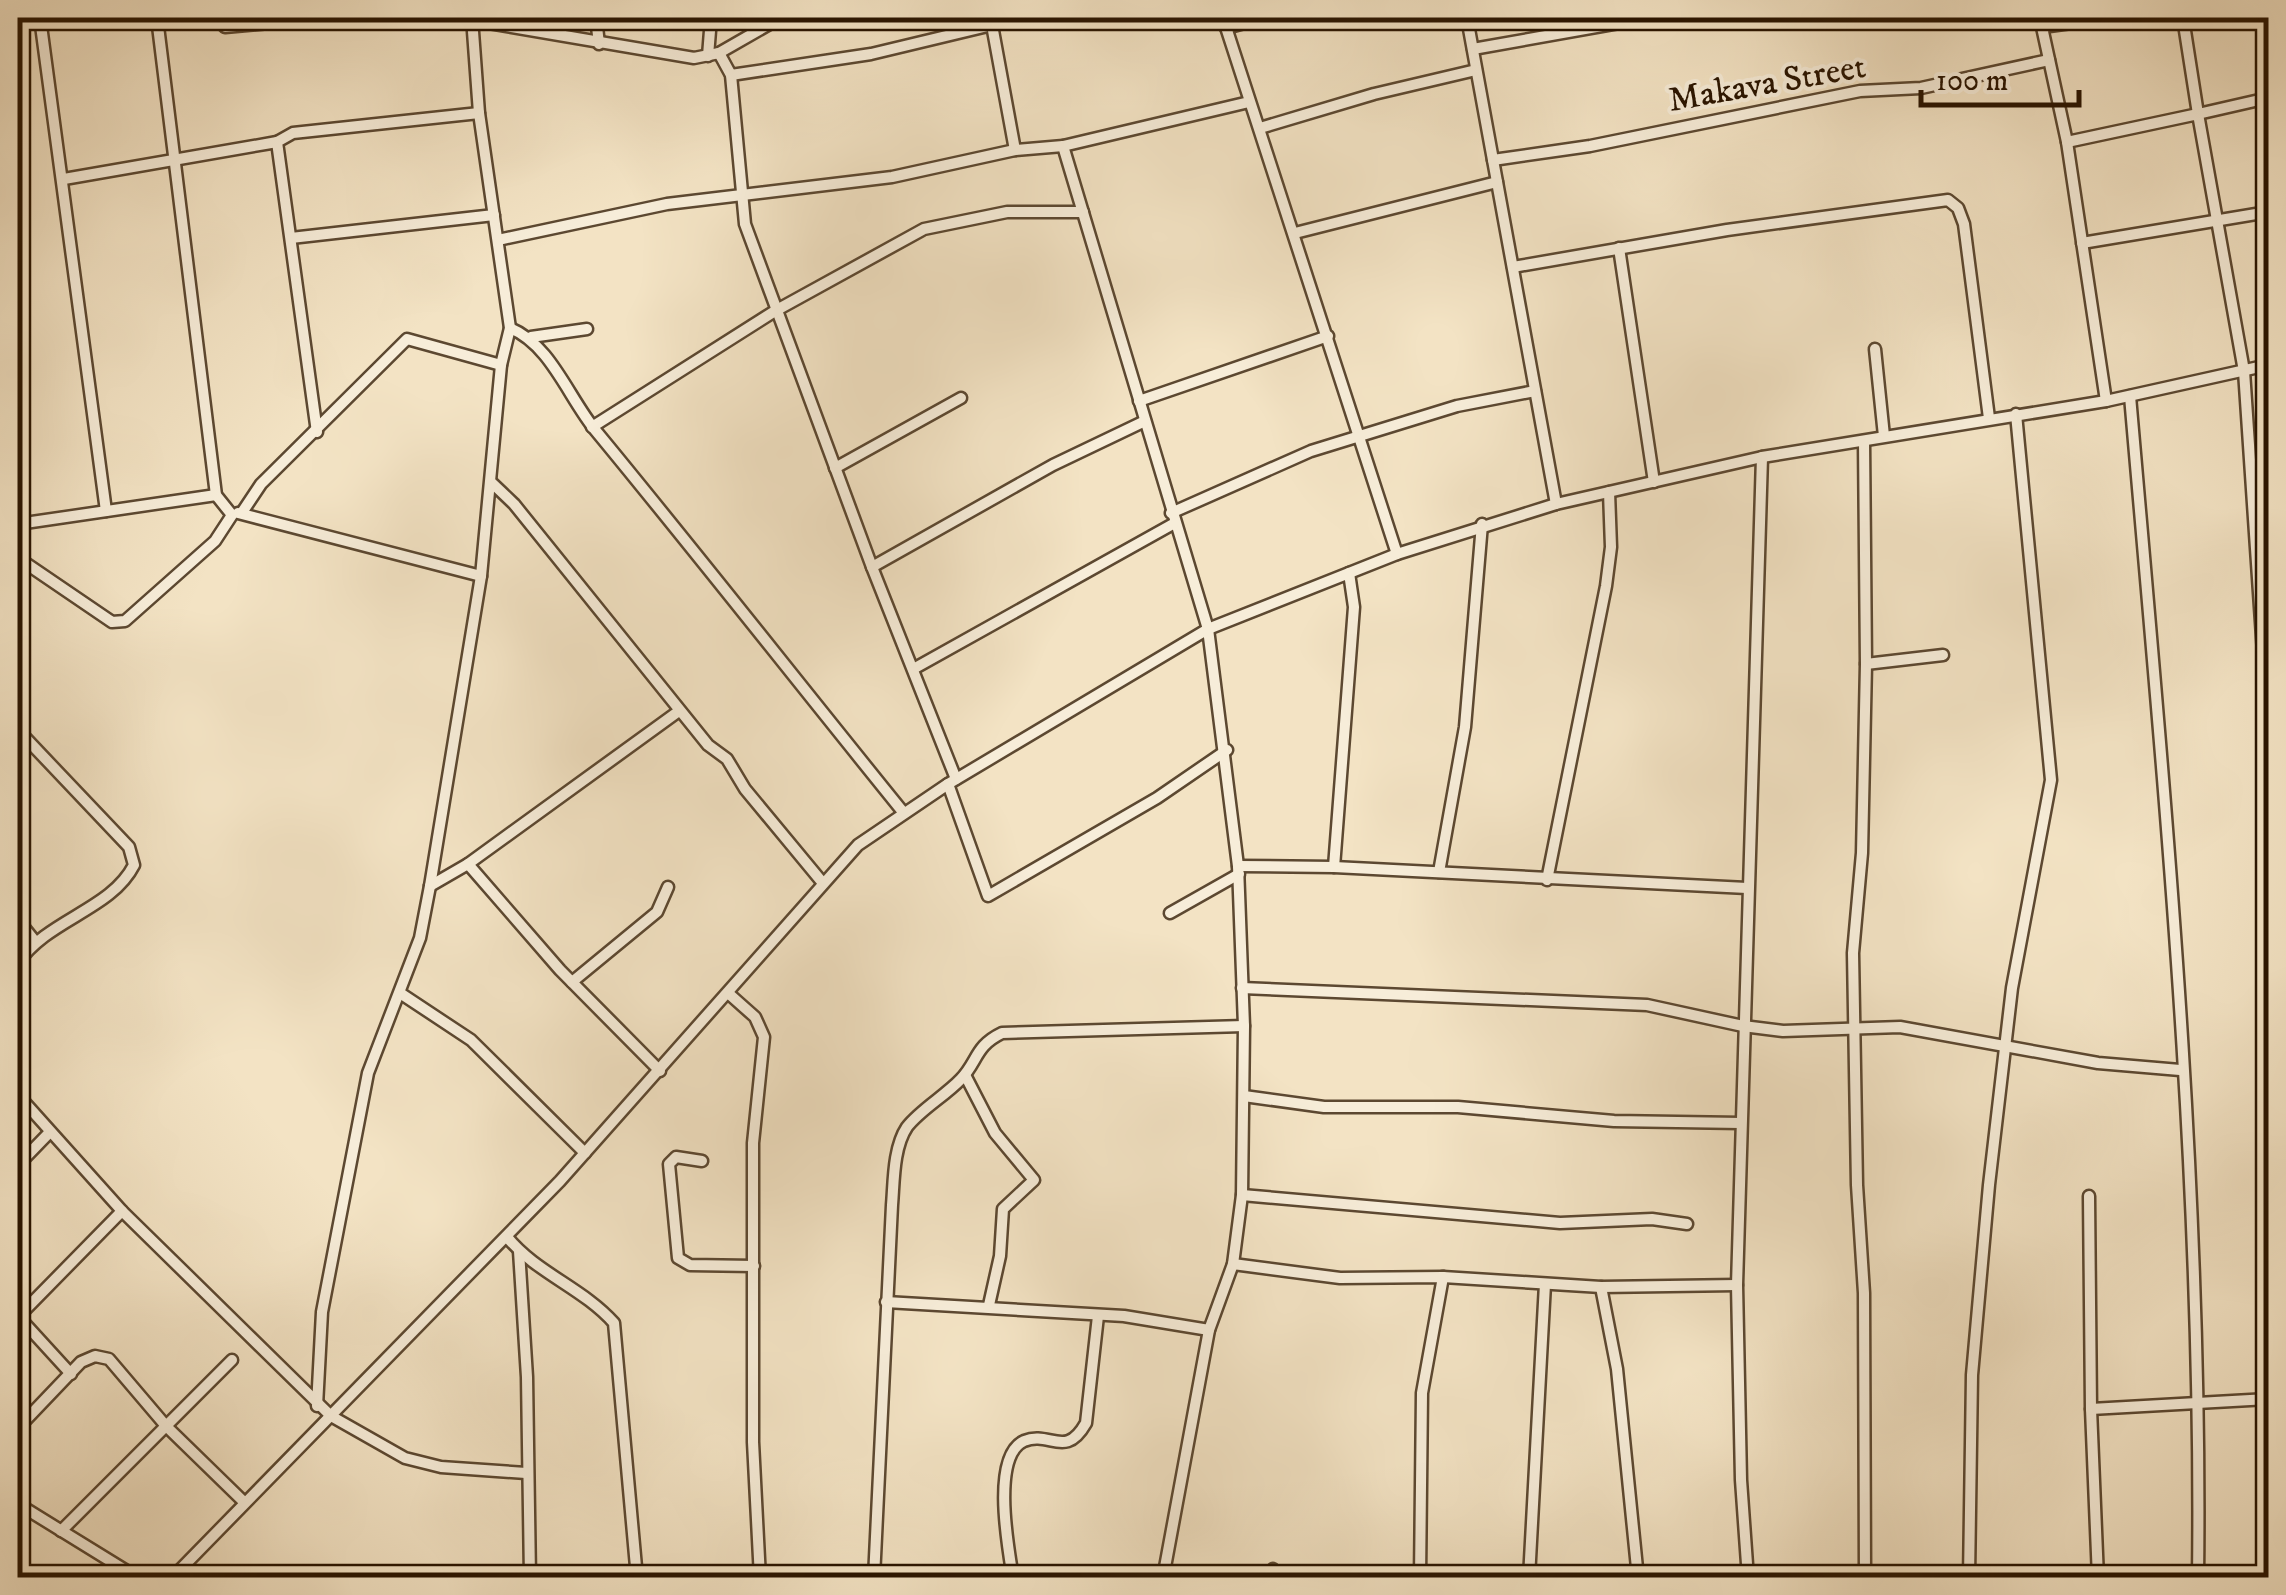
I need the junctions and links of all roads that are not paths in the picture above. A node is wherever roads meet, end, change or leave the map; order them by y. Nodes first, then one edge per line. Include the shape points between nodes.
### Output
1 (40, 18) edge
2 (157, 18) edge
3 (324, 18) edge
4 (459, 18) edge
5 (472, 18) edge
6 (596, 18) edge
7 (710, 18) edge
8 (780, 18) edge
9 (1032, 18) edge
10 (1263, 18) edge
11 (1467, 18) edge
12 (1646, 18) edge
13 (2108, 18) edge
14 (2183, 18) edge
15 (991, 22) edge
16 (2041, 22) edge
17 (1224, 23) edge
18 (225, 26) dead end
19 (599, 44) junction
20 (1474, 49) junction
21 (714, 54) junction
22 (2049, 60) junction
23 (1476, 70) junction
24 (731, 75) junction
25 (2268, 98) edge
26 (1249, 102) junction
27 (479, 113) junction
28 (2198, 114) junction
29 (1260, 128) junction
30 (277, 142) junction
31 (2067, 142) junction
32 (1063, 146) junction
33 (1015, 150) junction
34 (1493, 160) junction
35 (172, 163) junction
36 (64, 179) junction
37 (1497, 182) junction
38 (742, 193) junction
39 (1083, 212) junction
40 (2268, 212) edge
41 (494, 214) junction
42 (2216, 221) junction
43 (1296, 233) junction
44 (290, 238) junction
45 (498, 240) junction
46 (2082, 243) junction
47 (1619, 248) junction
48 (1513, 267) junction
49 (775, 311) junction
50 (510, 328) junction
51 (587, 329) dead end
52 (1328, 336) junction
53 (532, 337) junction
54 (1874, 349) dead end
55 (501, 364) junction
56 (2268, 365) edge
57 (2244, 371) junction
58 (1535, 391) junction
59 (2130, 396) junction
60 (961, 398) dead end
61 (1139, 401) junction
62 (2106, 401) junction
63 (2016, 414) junction
64 (1988, 418) junction
65 (1144, 420) junction
66 (592, 427) junction
67 (317, 432) junction
68 (1884, 436) junction
69 (1360, 437) junction
70 (1864, 441) junction
71 (1762, 457) junction
72 (834, 468) junction
73 (492, 482) junction
74 (1654, 482) junction
75 (1609, 492) junction
76 (216, 494) junction
77 (1556, 504) junction
78 (106, 511) junction
79 (237, 513) junction
80 (1172, 518) junction
81 (18, 524) edge
82 (1482, 524) junction
83 (1396, 554) junction
84 (18, 558) edge
85 (872, 567) junction
86 (1349, 573) junction
87 (481, 576) junction
88 (1208, 629) junction
89 (1943, 655) dead end
90 (1866, 664) junction
91 (915, 668) junction
92 (679, 711) junction
93 (2268, 726) edge
94 (18, 730) edge
95 (1227, 750) junction
96 (952, 781) junction
97 (902, 812) junction
98 (468, 864) junction
99 (1334, 867) junction
100 (1239, 870) junction
101 (1439, 872) junction
102 (1547, 880) junction
103 (822, 882) junction
104 (430, 886) junction
105 (668, 887) dead end
106 (1747, 888) junction
107 (1170, 913) dead end
108 (18, 920) edge
109 (34, 940) junction
110 (18, 963) edge
111 (572, 982) junction
112 (1242, 988) junction
113 (728, 992) junction
114 (400, 993) junction
115 (1244, 1026) junction
116 (1743, 1026) junction
117 (1858, 1030) junction
118 (2006, 1044) junction
119 (660, 1070) junction
120 (2180, 1070) junction
121 (965, 1075) junction
122 (18, 1095) edge
123 (1244, 1096) junction
124 (1741, 1123) junction
125 (50, 1132) junction
126 (585, 1153) junction
127 (702, 1160) dead end
128 (18, 1166) edge
129 (1242, 1194) junction
130 (2089, 1196) dead end
131 (122, 1210) junction
132 (1687, 1224) dead end
133 (507, 1236) junction
134 (519, 1252) junction
135 (1233, 1264) junction
136 (754, 1266) junction
137 (1443, 1277) junction
138 (1545, 1284) junction
139 (1737, 1285) junction
140 (1601, 1288) junction
141 (886, 1302) junction
142 (988, 1305) junction
143 (18, 1316) edge
144 (1098, 1316) junction
145 (1209, 1330) junction
146 (232, 1360) dead end
147 (71, 1374) junction
148 (2268, 1399) edge
149 (2194, 1405) junction
150 (317, 1406) junction
151 (2091, 1409) junction
152 (331, 1416) junction
153 (166, 1426) junction
154 (18, 1428) edge
155 (526, 1473) junction
156 (244, 1502) junction
157 (18, 1504) edge
158 (61, 1531) junction
159 (182, 1566) junction
160 (138, 1578) edge
161 (172, 1578) edge
162 (191, 1578) edge
163 (530, 1578) edge
164 (638, 1578) edge
165 (760, 1578) edge
166 (874, 1578) edge
167 (1013, 1578) edge
168 (1163, 1578) edge
169 (1420, 1578) edge
170 (1530, 1578) edge
171 (1638, 1578) edge
172 (1748, 1578) edge
173 (1865, 1578) edge
174 (1969, 1578) edge
175 (2098, 1578) edge
176 (2198, 1578) edge

1 - 36 street
2 - 35 street
3 - 18 street
4 - 5 street
5 - 19 street
5 - 27 street
6 - 19 street
7 - 21 street
8 - 21 street
9 - 15 street
10 - 17 street
11 - 20 street
12 - 20 street
13 - 16 street
14 - 28 street
15 - 24 street via 871,54
15 - 33 street
16 - 22 street
17 - 26 street
19 - 21 street via 674,58
20 - 23 street
21 - 24 street
22 - 31 street
22 - 34 street, Makava Street
23 - 29 street
23 - 34 street
24 - 38 street
25 - 28 street
26 - 29 street
26 - 32 street
27 - 30 street via 293,132
27 - 41 street
28 - 31 street
28 - 42 street
29 - 43 street
30 - 35 street
30 - 44 street
31 - 46 street
32 - 33 street
32 - 39 street
33 - 38 street via 892,177
34 - 37 street
35 - 36 street
35 - 76 street
36 - 78 street
37 - 43 street
37 - 48 street
38 - 45 street
38 - 49 street
39 - 49 street via 1008,212 924,229
39 - 61 street
40 - 42 street
41 - 44 street
41 - 45 street
42 - 46 street
42 - 57 street
43 - 52 street
44 - 67 street
45 - 50 street
46 - 62 street
47 - 48 street
47 - 64 street via 1948,200 1964,224
47 - 74 street
48 - 58 street
49 - 66 street
49 - 72 street
50 - 53 street
50 - 55 street
51 - 53 street
52 - 61 street
52 - 69 street
53 - 66 street
54 - 68 street
55 - 67 street via 407,339
55 - 73 street
56 - 57 street
57 - 59 street
57 - 93 street
58 - 69 street via 1458,406
58 - 77 street
59 - 62 street
59 - 120 street via 2177,930
60 - 72 street
61 - 65 street
62 - 63 street
63 - 64 street
63 - 118 street via 2051,780
64 - 68 street
65 - 80 street
65 - 85 street
66 - 97 street
67 - 79 street
68 - 70 street
69 - 80 street via 1311,451
69 - 83 street
70 - 71 street
70 - 90 street
71 - 74 street
71 - 106 street
72 - 85 street
73 - 87 street
73 - 92 street
74 - 75 street
75 - 77 street
75 - 102 street via 1606,586
76 - 78 street
76 - 79 street
77 - 82 street
78 - 81 street
79 - 84 street via 125,621 112,622
79 - 87 street
80 - 88 street
80 - 91 street via 1094,572
82 - 83 street
82 - 101 street via 1464,728
83 - 86 street
85 - 91 street
86 - 88 street
86 - 99 street via 1354,623
87 - 104 street
88 - 95 street
88 - 96 street
89 - 90 street
90 - 117 street via 1853,954
91 - 96 street
92 - 98 street
92 - 103 street via 726,759
94 - 109 street via 129,847 134,864 125,882
95 - 96 street via 988,896
95 - 100 street
96 - 97 street
97 - 103 street
98 - 104 street
98 - 111 street
99 - 100 street
99 - 101 street
100 - 107 street
100 - 112 street
101 - 102 street
102 - 106 street
103 - 113 street
104 - 114 street
105 - 111 street via 657,912
106 - 116 street
108 - 109 street
109 - 110 street
111 - 119 street
112 - 115 street
112 - 116 street via 1647,1005
113 - 119 street
113 - 136 street via 755,1017 764,1037 753,1143
114 - 126 street via 472,1040
114 - 150 street via 368,1073 322,1312
115 - 121 street via 1002,1033 972,1056
115 - 123 street
116 - 117 street
116 - 124 street
117 - 118 street via 1900,1028
117 - 173 street
118 - 120 street via 2098,1063
118 - 174 street via 1972,1376
119 - 126 street
120 - 149 street
121 - 141 street via 907,1128 898,1147
121 - 142 street via 996,1132 1034,1180 1004,1209
122 - 125 street
123 - 124 street via 1324,1107 1458,1107 1614,1121
123 - 129 street
124 - 139 street
125 - 128 street
125 - 131 street
126 - 133 street
127 - 136 street via 676,1157 669,1164 678,1258 690,1265
129 - 132 street via 1560,1223
129 - 135 street
130 - 151 street
131 - 143 street
131 - 150 street
133 - 134 street
133 - 152 street
134 - 155 street
134 - 164 street via 600,1306 614,1323
135 - 137 street via 1340,1278
135 - 145 street
136 - 165 street
137 - 138 street
137 - 169 street via 1422,1392
138 - 140 street
138 - 170 street
139 - 140 street
139 - 172 street
140 - 171 street
141 - 142 street
141 - 166 street
142 - 144 street
143 - 147 street
144 - 145 street
144 - 167 street via 1086,1423 1078,1437 1066,1443 1028,1439 1006,1462
145 - 168 street
146 - 153 street
147 - 153 street via 95,1356 109,1359
147 - 154 street
148 - 149 street
149 - 151 street
149 - 176 street
150 - 152 street
151 - 175 street
152 - 155 street via 405,1458
152 - 156 street
153 - 156 street
153 - 158 street
155 - 163 street
156 - 159 street
157 - 158 street
158 - 160 street
159 - 161 street
159 - 162 street

